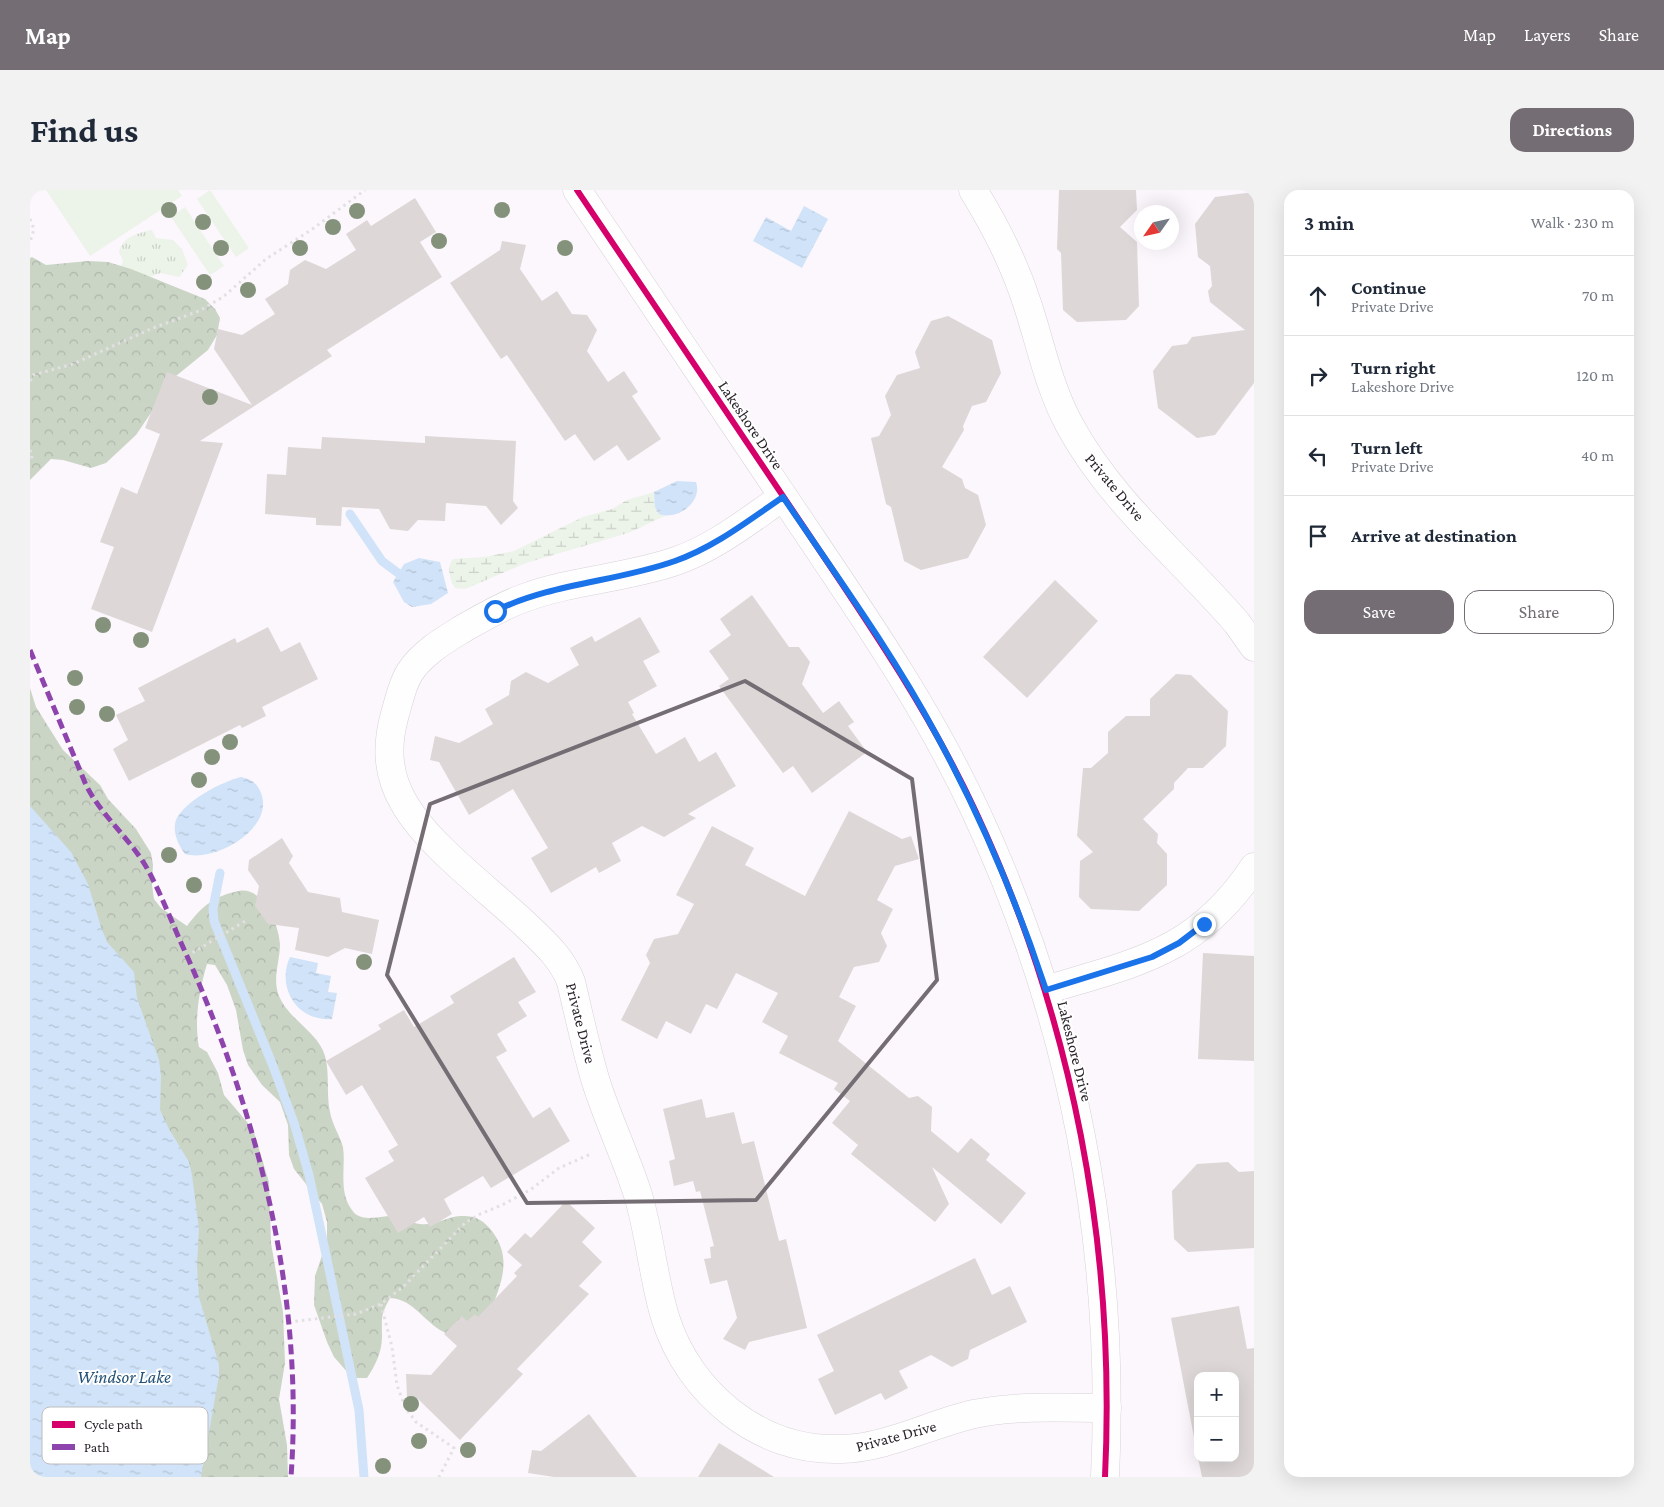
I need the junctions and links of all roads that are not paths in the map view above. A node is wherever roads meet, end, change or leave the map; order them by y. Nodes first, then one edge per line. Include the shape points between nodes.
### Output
1 (577, 190) edge
2 (973, 190) edge
3 (783, 497) junction
4 (1254, 647) edge
5 (1254, 867) edge
6 (1046, 990) junction
7 (1107, 1408) junction
8 (1105, 1477) edge

1 - 3 street, Lakeshore Drive
2 - 4 street, Private Drive via 1014,268 1060,408 1087,456 1118,495 1213,596
3 - 6 street, Lakeshore Drive via 888,653 937,736 1012,893
3 - 7 street, Private Drive via 718,541 683,558 524,598 432,649 410,673 391,729 388,757 392,776 412,815 447,853 546,944 564,966 596,1082 646,1220 661,1303 672,1335 713,1398 758,1430 796,1445 843,1449 882,1443 992,1411
5 - 6 street via 1215,914 1172,947 1145,960
6 - 7 street, Lakeshore Drive via 1074,1096 1089,1177 1103,1285
7 - 8 street, Lakeshore Drive

